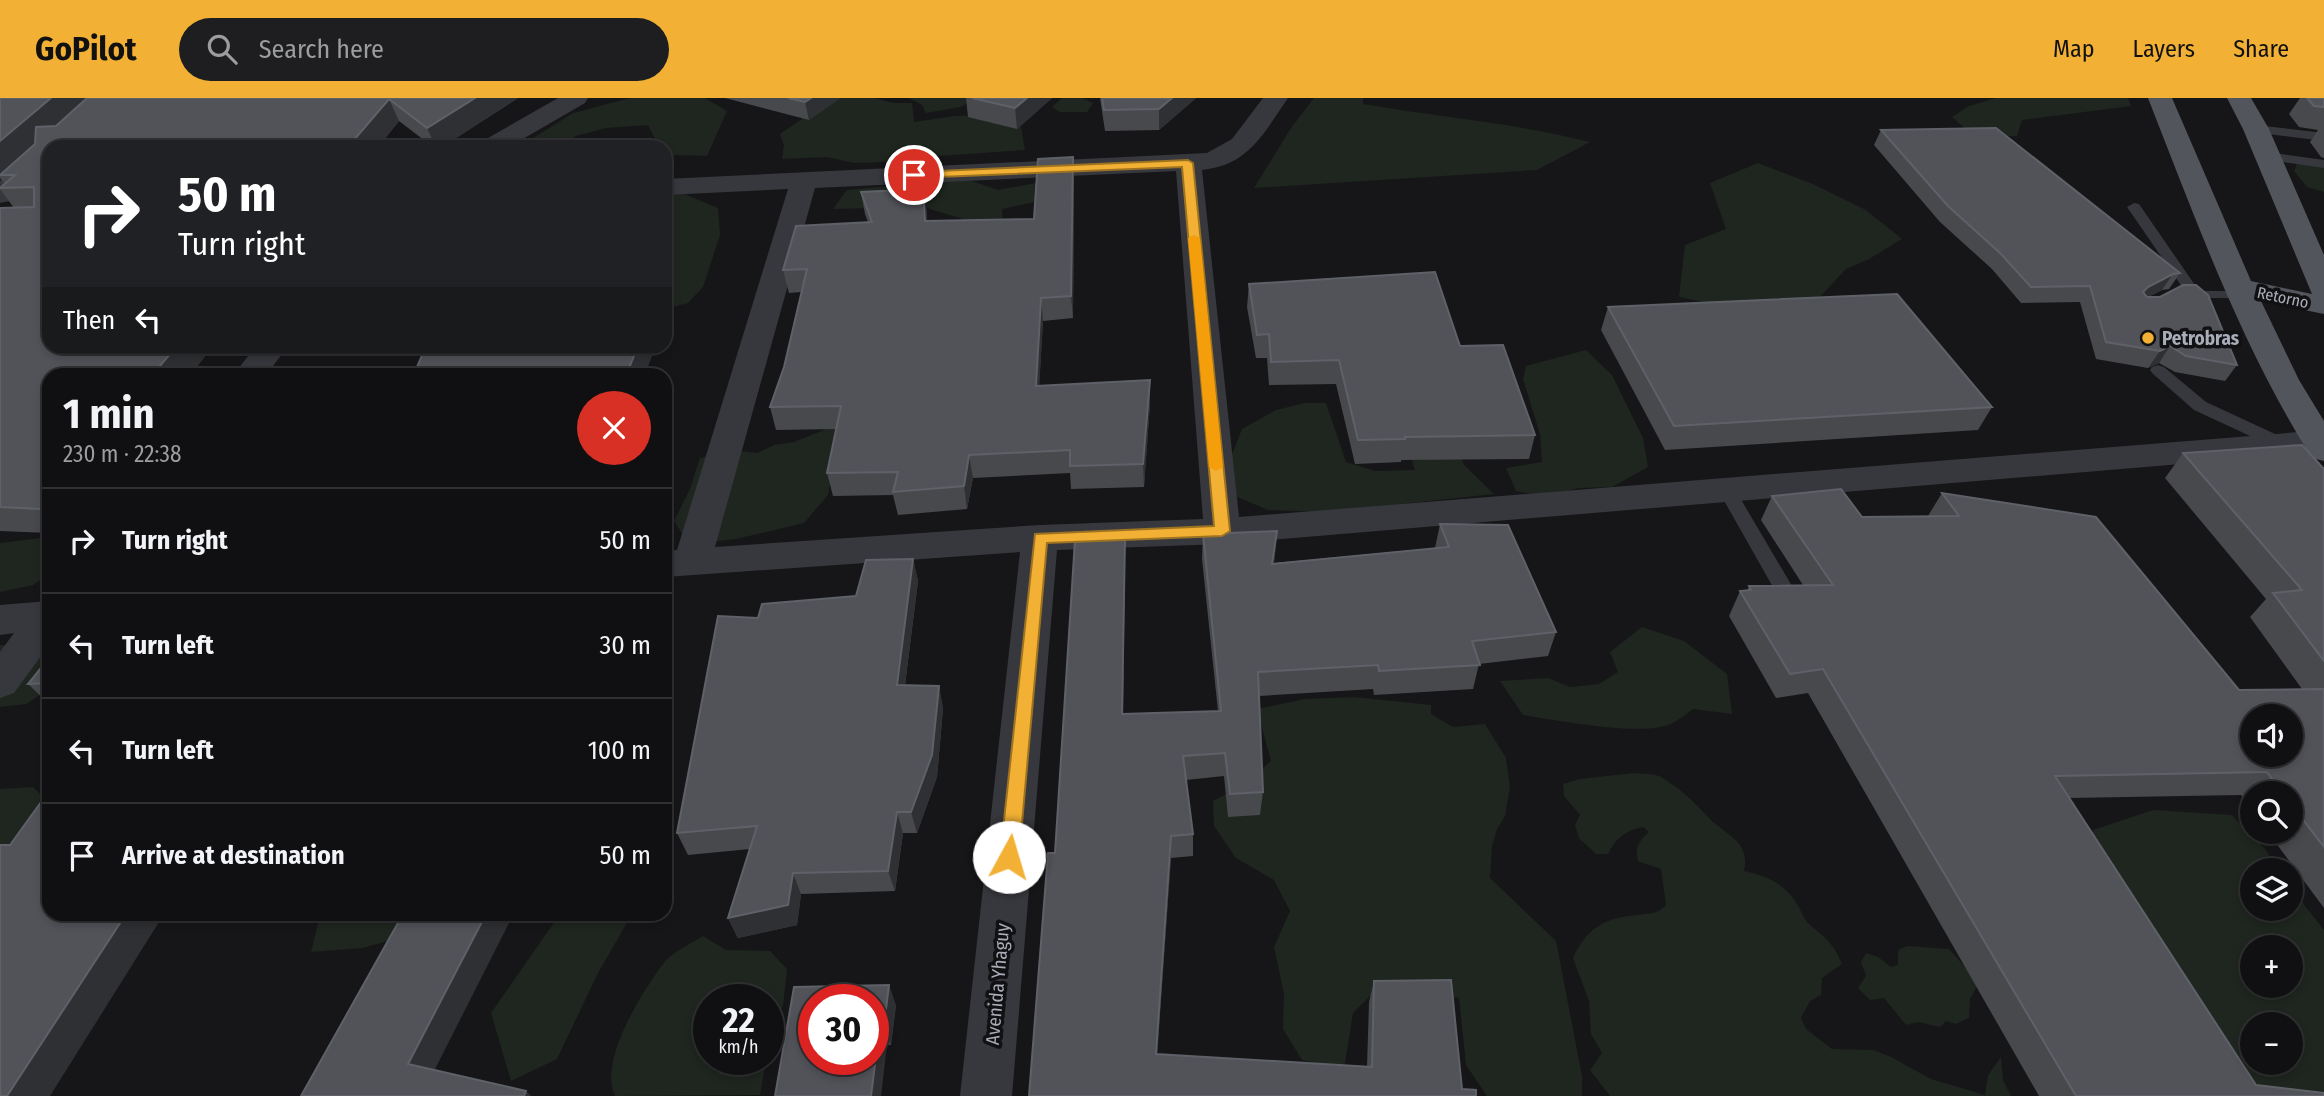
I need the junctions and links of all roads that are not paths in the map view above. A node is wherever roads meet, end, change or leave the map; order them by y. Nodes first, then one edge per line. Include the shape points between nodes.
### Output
1 (576, 98) edge
2 (1276, 98) edge
3 (2160, 98) edge
4 (2239, 98) edge
5 (2256, 129) junction
6 (2324, 137) edge
7 (502, 140) edge
8 (2267, 156) junction
9 (42, 158) edge
10 (1188, 163) junction
11 (2324, 164) edge
12 (804, 180) junction
13 (672, 187) edge
14 (0, 195) edge
15 (2134, 207) dead end
16 (2324, 289) edge
17 (2242, 291) junction
18 (2168, 295) edge
19 (2195, 295) junction
20 (2324, 305) edge
21 (267, 354) edge
22 (255, 368) edge
23 (2158, 370) edge
24 (2282, 444) junction
25 (2322, 444) edge
26 (1727, 490) junction
27 (1222, 531) junction
28 (1040, 538) junction
29 (678, 563) edge
30 (1785, 591) edge
31 (42, 617) edge
32 (0, 620) edge
33 (42, 625) edge
34 (0, 682) edge
35 (986, 1096) edge

1 - 7 street
2 - 10 street via 1238,150 1222,160
3 - 17 main road
4 - 5 main road
5 - 6 lane
5 - 8 main road
8 - 11 lane
8 - 16 main road
9 - 14 street
10 - 12 street
10 - 27 street
12 - 13 street
12 - 29 street
15 - 19 lane
17 - 19 lane
17 - 20 main road, Retorno
17 - 25 main road via 2283,380
18 - 19 lane
21 - 22 street
23 - 24 lane via 2200,406
24 - 25 street
24 - 26 street
26 - 27 street
26 - 30 lane
27 - 28 street
28 - 29 street
28 - 35 street, Avenida Yhaguy
31 - 32 street
33 - 34 street

